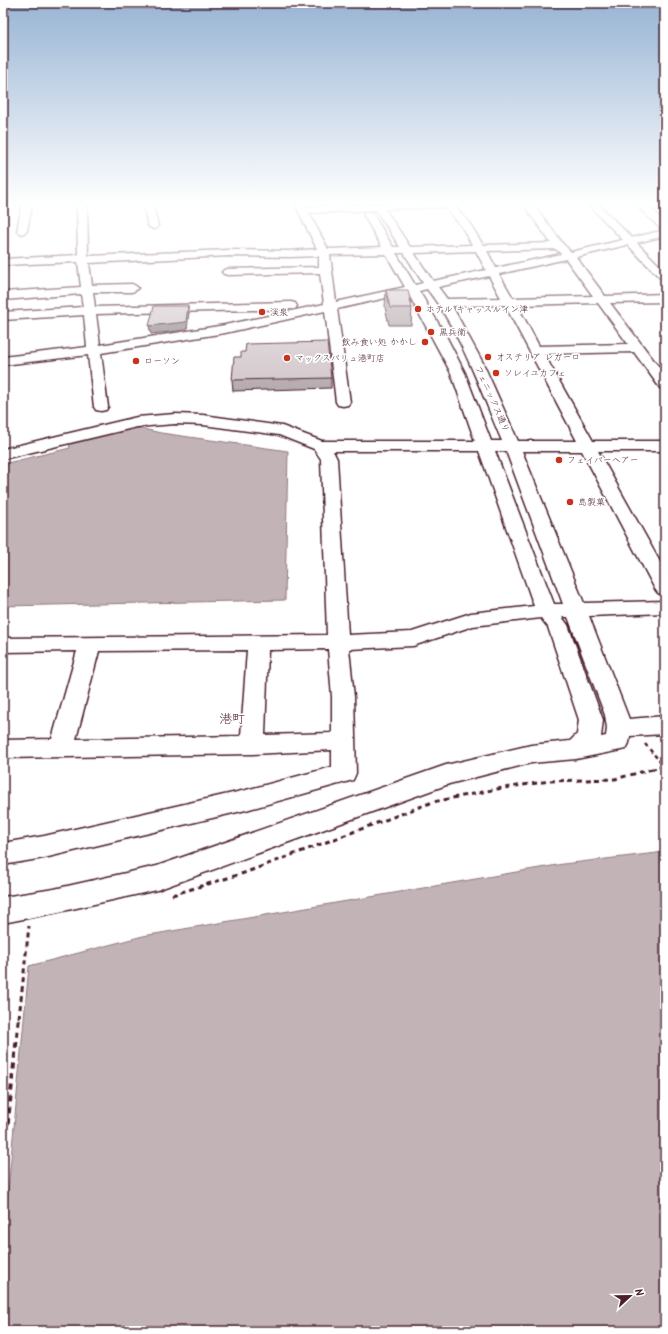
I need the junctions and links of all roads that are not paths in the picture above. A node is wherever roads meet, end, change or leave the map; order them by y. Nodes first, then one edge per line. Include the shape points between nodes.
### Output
1 (38, 266) edge
2 (84, 266) edge
3 (228, 266) edge
4 (325, 266) edge
5 (397, 266) edge
6 (418, 266) edge
7 (489, 266) edge
8 (512, 266) edge
9 (575, 266) edge
10 (655, 266) edge
11 (325, 270) junction
12 (228, 272) junction
13 (492, 272) junction
14 (665, 277) edge
15 (430, 285) junction
16 (226, 286) dead end
17 (132, 288) dead end
18 (87, 289) junction
19 (411, 290) junction
20 (38, 294) junction
21 (3, 296) edge
22 (665, 298) edge
23 (600, 300) junction
24 (508, 302) junction
25 (225, 303) junction
26 (444, 303) junction
27 (331, 306) junction
28 (89, 311) junction
29 (3, 316) edge
30 (225, 329) junction
31 (637, 348) junction
32 (94, 350) junction
33 (534, 350) junction
34 (3, 361) edge
35 (665, 385) edge
36 (343, 402) dead end
37 (101, 407) dead end
38 (485, 445) junction
39 (320, 446) junction
40 (512, 446) junction
41 (586, 446) junction
42 (665, 446) edge
43 (3, 454) edge
44 (665, 589) edge
45 (665, 607) edge
46 (577, 610) junction
47 (546, 611) junction
48 (258, 642) junction
49 (338, 642) junction
50 (90, 644) junction
51 (3, 645) edge
52 (665, 725) edge
53 (619, 728) junction
54 (343, 741) junction
55 (253, 745) junction
56 (3, 749) edge
57 (61, 749) junction
58 (576, 750) junction
59 (3, 854) edge
60 (3, 910) edge

1 - 20 street
2 - 18 street
3 - 12 street
4 - 11 street
5 - 19 street, フェニックス通り
6 - 15 street, フェニックス通り
7 - 13 street
8 - 13 street
9 - 23 street
10 - 14 street
11 - 12 street
11 - 27 street
12 - 16 street
13 - 15 street
13 - 24 street
15 - 19 street
15 - 26 street, フェニックス通り
17 - 18 street
18 - 20 street
18 - 28 street
19 - 27 street
19 - 38 street, フェニックス通り via 458,373
20 - 21 street
22 - 23 street
23 - 24 street
23 - 31 street
24 - 26 street
24 - 33 street
25 - 27 street
25 - 28 street
25 - 30 street
26 - 40 street, フェニックス通り via 476,363
27 - 30 street
27 - 36 street
28 - 29 street
28 - 32 street
30 - 32 street
31 - 33 street
31 - 35 street
32 - 34 street
32 - 37 street
33 - 41 street
38 - 39 street
38 - 40 street
38 - 47 street, フェニックス通り
39 - 43 street via 282,432 203,420 175,419 137,422
39 - 49 street via 329,459
40 - 41 street
40 - 46 street, フェニックス通り
41 - 42 street
41 - 44 street
45 - 46 street
46 - 47 street
46 - 53 street, フェニックス通り via 617,715
47 - 49 street via 471,620 413,639
47 - 58 street, フェニックス通り via 558,625 591,720 589,737
48 - 49 street
48 - 50 street
48 - 55 street
49 - 54 street via 343,697
50 - 51 street
50 - 57 street
52 - 53 street
53 - 58 street via 617,742
54 - 55 street
54 - 59 street via 344,774 246,800 44,847
55 - 57 street
56 - 57 street
58 - 60 street via 531,754 446,775 156,878 54,902

